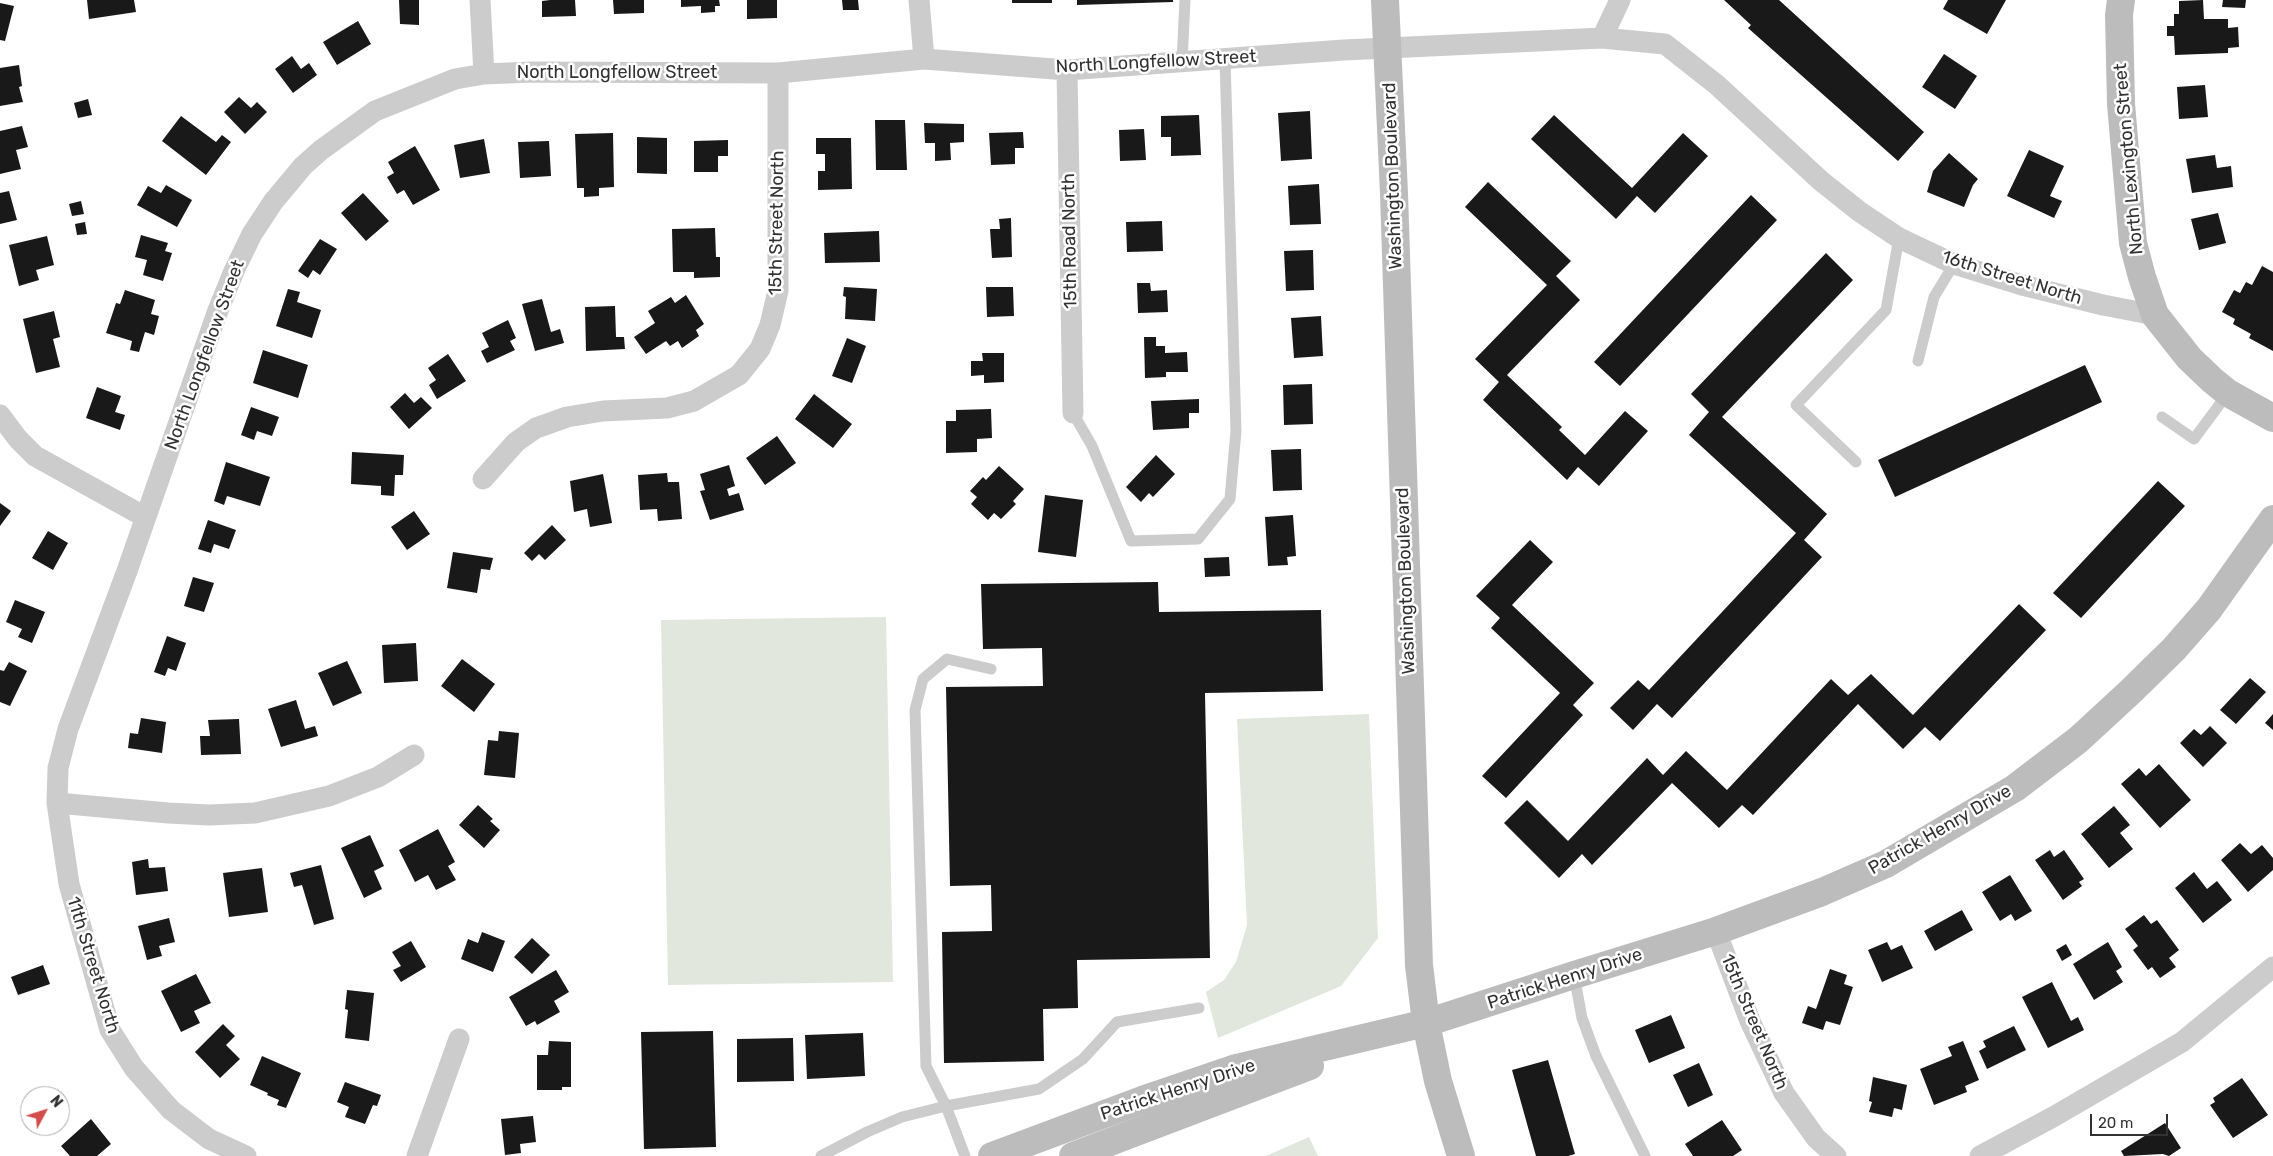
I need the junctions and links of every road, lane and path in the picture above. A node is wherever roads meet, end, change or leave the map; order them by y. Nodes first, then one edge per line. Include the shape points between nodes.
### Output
1 (480, 0) edge
2 (919, 0) edge
3 (1185, 0) edge
4 (1385, 0) edge
5 (1620, 0) edge
6 (2121, 0) edge
7 (1602, 38) junction
8 (1388, 48) junction
9 (924, 59) junction
10 (1225, 59) junction
11 (1182, 62) junction
12 (1067, 70) junction
13 (778, 73) junction
14 (484, 74) junction
15 (1900, 238) junction
16 (1954, 264) junction
17 (2155, 315) junction
18 (1918, 361) dead end
19 (2228, 393) junction
20 (1073, 413) joint
21 (0, 415) edge
22 (2162, 417) dead end
23 (2273, 418) edge
24 (1856, 462) dead end
25 (483, 479) dead end
26 (145, 517) junction
27 (2273, 519) edge
28 (991, 669) dead end
29 (414, 756) dead end
30 (57, 803) junction
31 (1716, 932) junction
32 (2273, 967) edge
33 (1574, 974) junction
34 (1199, 1008) dead end
35 (1426, 1023) junction
36 (459, 1040) dead end
37 (946, 1106) junction
38 (235, 1154) edge
39 (417, 1156) edge
40 (822, 1156) edge
41 (965, 1156) edge
42 (992, 1156) edge
43 (1073, 1156) edge
44 (1461, 1156) edge
45 (1645, 1156) edge
46 (1836, 1156) edge
47 (1980, 1156) edge

1 - 14 street
2 - 9 street
3 - 11 lane
4 - 8 street, Washington Boulevard
5 - 7 street
6 - 17 street, North Lexington Street via 2120,104 2133,243
7 - 8 street, North Longfellow Street
7 - 15 street, 16th Street North via 1665,44 1717,84 1821,181
8 - 10 street, North Longfellow Street
8 - 35 street, Washington Boulevard via 1419,965
9 - 12 street, North Longfellow Street
9 - 13 street, North Longfellow Street
10 - 11 street, North Longfellow Street
10 - 20 lane via 1236,431 1230,499 1198,539 1130,541 1092,446
11 - 12 street, North Longfellow Street
12 - 20 street, 15th Road North
13 - 14 street, North Longfellow Street
13 - 25 street, 15th Street North via 778,291 760,349 739,375 694,401 667,408 603,411 567,417 536,428 516,442
14 - 26 street, North Longfellow Street via 455,79 375,111 309,161 273,202 252,234 230,279
15 - 16 street, 16th Street North
15 - 24 lane via 1886,310 1796,405
16 - 17 street, 16th Street North via 2022,285
16 - 18 lane via 1934,298
17 - 19 street via 2190,358
19 - 22 lane via 2194,439
19 - 23 street
21 - 26 street via 35,456
26 - 30 street, North Longfellow Street via 62,748
27 - 31 street, Patrick Henry Drive via 2209,609 2174,649 2078,740 2015,788 1886,864
28 - 37 lane via 947,659 923,679 915,710 926,1066
29 - 30 street via 378,777 329,796 255,813 168,813
30 - 38 street, 11th Street North via 69,884 110,1030 134,1068 165,1104 200,1133
31 - 33 street, Patrick Henry Drive
31 - 46 street, 15th Street North via 1750,1021 1784,1093 1816,1138
32 - 47 street via 2182,1042
33 - 35 street, Patrick Henry Drive
33 - 45 lane via 1582,1018 1593,1048
34 - 37 lane via 1117,1022 1083,1059 1039,1089
35 - 42 street, Patrick Henry Drive via 1236,1068
35 - 43 street, Patrick Henry Drive
35 - 44 street, Washington Boulevard via 1438,1081
36 - 39 street
37 - 40 lane via 902,1117
37 - 41 lane

